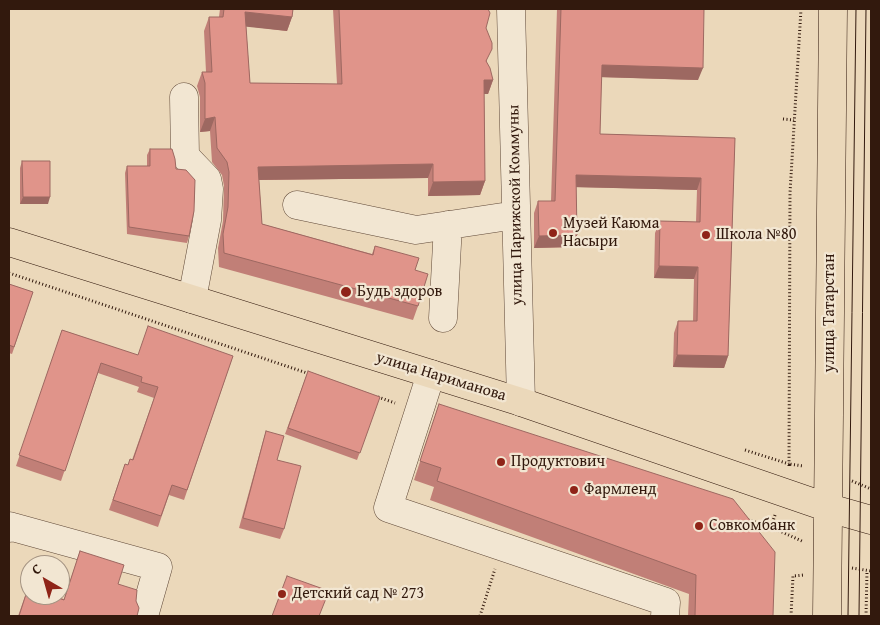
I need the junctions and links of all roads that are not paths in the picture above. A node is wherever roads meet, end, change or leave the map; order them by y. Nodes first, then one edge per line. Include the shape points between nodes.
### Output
1 (511, 9) edge
2 (833, 9) edge
3 (184, 97) dead end
4 (297, 205) dead end
5 (516, 215) junction
6 (448, 225) junction
7 (9, 242) edge
8 (192, 299) junction
9 (443, 318) dead end
10 (431, 374) junction
11 (521, 402) junction
12 (829, 508) junction
13 (871, 520) edge
14 (9, 528) edge
15 (144, 616) edge
16 (665, 616) edge
17 (828, 616) edge

1 - 5 street, улица Парижской Коммуны
2 - 12 main road, улица Татарстан
3 - 8 street via 185,156 208,179 209,189 207,220
4 - 6 street via 416,230
5 - 6 street
5 - 11 street, улица Парижской Коммуны
6 - 9 street
7 - 8 main road, улица Нариманова
8 - 10 main road, улица Нариманова
10 - 11 main road, улица Нариманова
10 - 16 street via 388,508 666,602
11 - 12 main road, улица Нариманова
12 - 13 main road, улица Нариманова
12 - 17 main road, улица Татарстан
14 - 15 street via 158,567

